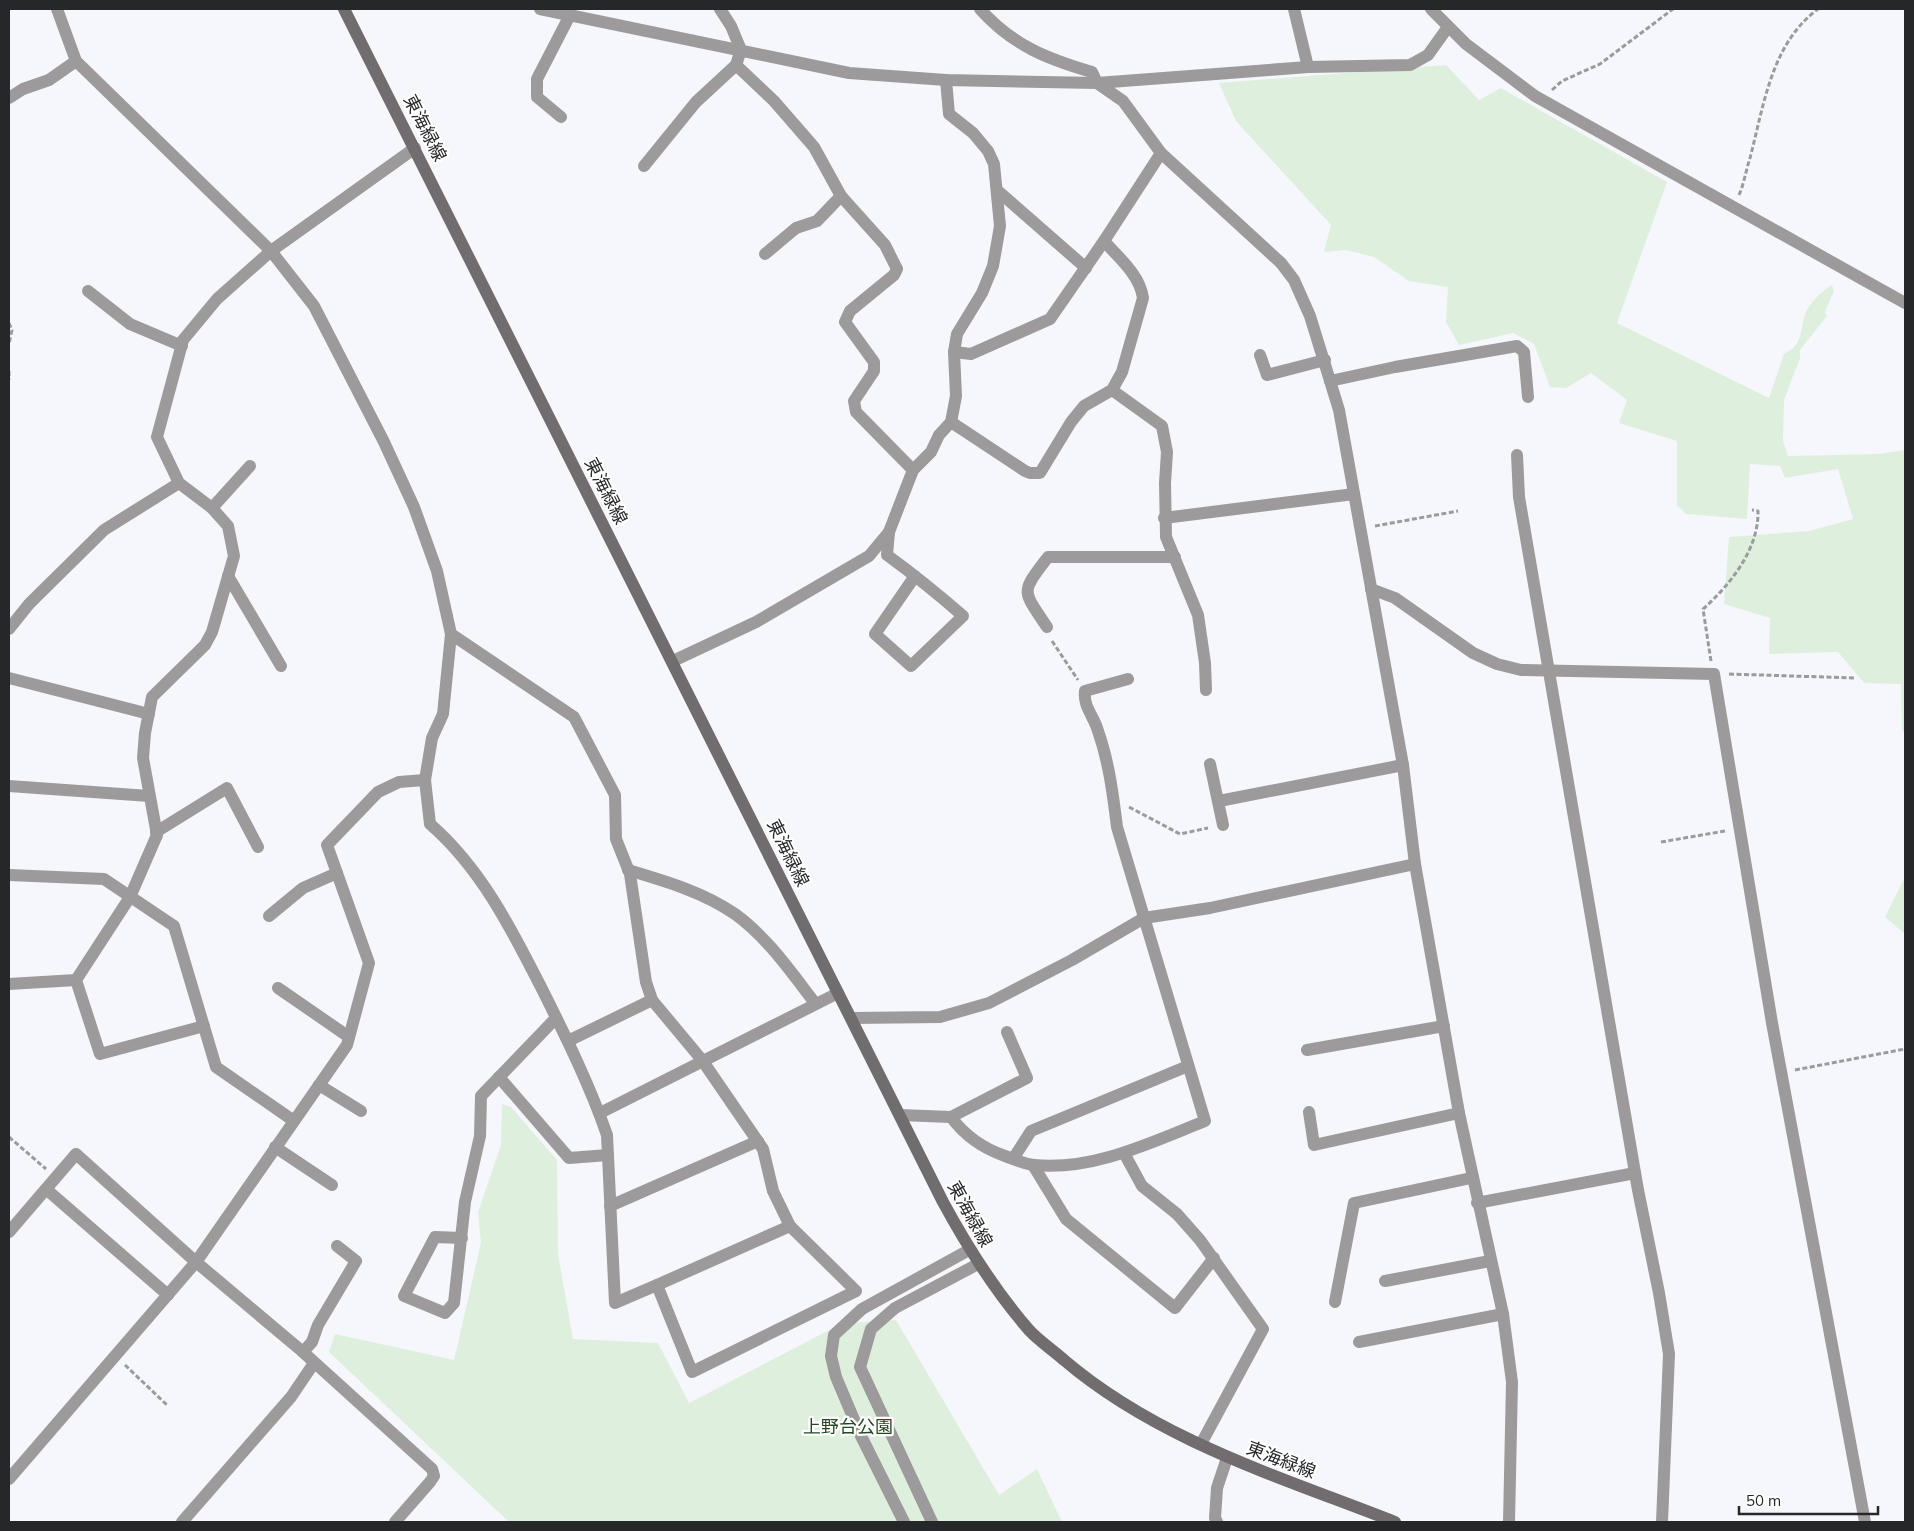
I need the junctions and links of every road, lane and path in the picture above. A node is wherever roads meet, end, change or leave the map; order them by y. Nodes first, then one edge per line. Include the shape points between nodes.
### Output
1 (58, 9) edge
2 (344, 9) edge
3 (540, 9) edge
4 (720, 9) edge
5 (980, 9) edge
6 (1294, 9) edge
7 (1431, 9) edge
8 (1674, 9) edge
9 (1818, 9) edge
10 (570, 15) junction
11 (1448, 27) junction
12 (741, 50) junction
13 (76, 61) junction
14 (736, 65) junction
15 (1308, 67) junction
16 (946, 80) junction
17 (1097, 82) junction
18 (9, 98) edge
19 (1544, 101) junction
20 (561, 117) dead end
21 (416, 148) junction
22 (1161, 153) junction
23 (644, 166) dead end
24 (998, 191) junction
25 (841, 196) junction
26 (1733, 207) junction
27 (1104, 242) junction
28 (271, 251) junction
29 (765, 254) dead end
30 (1086, 268) junction
31 (88, 291) dead end
32 (1905, 303) edge
33 (9, 323) edge
34 (9, 344) edge
35 (182, 346) junction
36 (954, 352) junction
37 (1260, 355) dead end
38 (1325, 360) junction
39 (9, 371) edge
40 (9, 380) edge
41 (1330, 381) junction
42 (1112, 390) junction
43 (1528, 398) dead end
44 (951, 422) junction
45 (1517, 455) dead end
46 (250, 466) dead end
47 (913, 470) junction
48 (179, 483) junction
49 (1354, 494) junction
50 (212, 508) junction
51 (1458, 510) dead end
52 (1752, 510) dead end
53 (1164, 518) junction
54 (1360, 529) junction
55 (889, 532) junction
56 (1175, 557) junction
57 (228, 576) junction
58 (916, 576) junction
59 (1370, 589) junction
60 (1047, 626) joint
61 (9, 629) edge
62 (452, 634) junction
63 (673, 661) junction
64 (280, 666) dead end
65 (1550, 670) junction
66 (1714, 674) junction
67 (9, 678) edge
68 (1856, 678) dead end
69 (1128, 679) dead end
70 (1206, 690) dead end
71 (1085, 691) junction
72 (149, 714) junction
73 (1210, 764) dead end
74 (1403, 766) junction
75 (425, 780) junction
76 (9, 786) edge
77 (149, 796) junction
78 (1113, 799) junction
79 (1219, 801) junction
80 (1223, 825) joint
81 (1738, 828) junction
82 (156, 832) junction
83 (1661, 842) dead end
84 (258, 847) dead end
85 (1415, 864) junction
86 (628, 870) junction
87 (337, 873) junction
88 (9, 876) edge
89 (130, 897) junction
90 (269, 916) dead end
91 (1144, 918) junction
92 (76, 980) junction
93 (9, 984) edge
94 (278, 988) dead end
95 (838, 993) junction
96 (652, 1000) junction
97 (816, 1003) junction
98 (556, 1018) junction
99 (852, 1018) junction
100 (204, 1026) junction
101 (1444, 1026) junction
102 (1007, 1032) dead end
103 (349, 1037) junction
104 (568, 1041) junction
105 (1905, 1049) edge
106 (1307, 1050) dead end
107 (702, 1060) junction
108 (1188, 1066) junction
109 (1781, 1072) junction
110 (499, 1077) junction
111 (319, 1085) junction
112 (361, 1111) dead end
113 (1309, 1112) dead end
114 (600, 1113) junction
115 (1458, 1113) junction
116 (900, 1115) junction
117 (950, 1117) junction
118 (294, 1121) junction
119 (9, 1137) edge
120 (758, 1141) junction
121 (276, 1147) junction
122 (1124, 1153) junction
123 (608, 1155) junction
124 (1013, 1159) junction
125 (1033, 1165) junction
126 (1635, 1173) junction
127 (56, 1177) junction
128 (1471, 1178) junction
129 (332, 1185) dead end
130 (46, 1189) junction
131 (1477, 1203) junction
132 (610, 1206) junction
133 (790, 1226) junction
134 (9, 1232) edge
135 (462, 1238) junction
136 (337, 1246) dead end
137 (969, 1250) junction
138 (1214, 1258) junction
139 (1490, 1261) junction
140 (196, 1262) junction
141 (978, 1264) junction
142 (1385, 1281) dead end
143 (657, 1285) junction
144 (168, 1295) junction
145 (1335, 1302) dead end
146 (1503, 1314) junction
147 (1358, 1342) dead end
148 (303, 1352) junction
149 (116, 1356) junction
150 (314, 1362) junction
151 (168, 1406) dead end
152 (1200, 1444) junction
153 (1227, 1458) junction
154 (9, 1479) edge
155 (182, 1522) edge
156 (395, 1522) edge
157 (904, 1522) edge
158 (932, 1522) edge
159 (1217, 1522) edge
160 (1395, 1522) edge
161 (1509, 1522) edge
162 (1662, 1522) edge
163 (1865, 1522) edge

1 - 13 street
2 - 21 main road, 東海緑線
3 - 10 street
4 - 12 street
5 - 17 street via 1032,52 1092,72
6 - 15 street
7 - 11 street
8 - 19 path via 1600,64 1555,86
9 - 26 path via 1804,20 1783,46 1741,191
10 - 12 street
10 - 20 street via 536,79 537,98
11 - 15 street via 1428,55 1410,65
11 - 19 street
12 - 14 street
12 - 16 street via 850,73
13 - 18 street via 49,80
13 - 28 street
14 - 23 street via 696,102
14 - 25 street via 774,101 814,147
15 - 17 street
16 - 17 street
16 - 24 street via 949,114 988,151 994,164
17 - 22 street via 1123,101
19 - 26 street
21 - 28 street
21 - 63 main road, 東海緑線
22 - 27 street
22 - 38 street via 1281,263 1294,280
24 - 30 street
24 - 36 street via 1000,226 993,266 982,293 957,334
25 - 29 street via 817,221 796,228
25 - 47 street via 885,245 897,269 850,311 845,322 874,362 874,371 854,401 856,412
26 - 32 street
27 - 30 street
27 - 42 street via 1135,276 1142,287 1143,298 1122,372
28 - 35 street via 217,299 183,340
28 - 62 street via 314,306 384,442 414,507 437,571
30 - 36 street via 1050,319 971,354
31 - 35 street via 130,324
33 - 34 path via 12,330
35 - 48 street via 157,437
36 - 44 street via 956,396
37 - 38 street via 1267,375
38 - 41 street
39 - 40 path
41 - 43 street via 1517,346 1524,352
41 - 49 street via 1339,410
42 - 44 street via 1084,406 1040,473 1030,473
42 - 53 street via 1162,426 1167,452
44 - 47 street via 939,435 931,452
45 - 65 street via 1520,496
46 - 50 street
47 - 55 street
48 - 50 street
48 - 61 street via 104,530
49 - 53 street
49 - 54 street
50 - 57 street via 228,526 232,541 234,556
51 - 54 path
52 - 66 path via 1758,512 1758,520 1744,560 1731,581 1703,609
53 - 56 street via 1166,536
54 - 59 street
55 - 58 street via 887,555
55 - 63 street via 870,556 756,622
56 - 60 street via 1048,557 1028,583 1027,596
56 - 70 street via 1198,615
57 - 64 street
57 - 72 street via 212,632 205,645 152,697
58 - 58 street via 963,616 912,666 875,634
59 - 65 street via 1395,598 1473,653 1497,664 1521,670
59 - 74 street
60 - 71 path via 1048,635
62 - 75 street via 444,714 432,738
62 - 86 street via 574,716 614,795 616,840
63 - 95 main road, 東海緑線
65 - 66 street
65 - 126 street
66 - 68 path
66 - 81 street
67 - 72 street
69 - 71 street
71 - 78 street via 1084,701 1098,730
72 - 77 street via 144,758
73 - 79 street
74 - 79 street
74 - 85 street
75 - 87 street via 399,782 378,792 328,846
75 - 98 street via 430,824 451,842 506,918
76 - 77 street
77 - 82 street
78 - 80 path via 1180,834
78 - 91 street via 1117,827
79 - 80 street
81 - 83 path
81 - 109 street
82 - 84 street via 226,788
82 - 89 street via 152,850
85 - 91 street via 1210,908
85 - 101 street
86 - 96 street via 646,982
86 - 97 street via 678,885 735,914 771,947
87 - 90 street via 303,888
87 - 103 street via 369,963
88 - 89 street via 104,879
89 - 92 street
89 - 100 street via 174,926
91 - 99 street via 989,1003 940,1016
91 - 108 street
92 - 93 street
92 - 100 street via 100,1054
94 - 103 street
95 - 97 street
95 - 99 main road, 東海緑線
96 - 104 street
96 - 107 street
97 - 107 street
98 - 104 street
98 - 110 street
99 - 116 main road, 東海緑線
100 - 118 street via 216,1067
101 - 106 street
101 - 115 street
102 - 117 street via 1027,1078
103 - 111 street via 347,1045
104 - 114 street
105 - 109 path
107 - 114 street
107 - 120 street
108 - 122 street via 1205,1121
108 - 124 street via 1031,1131
109 - 163 street
110 - 123 street via 568,1158
110 - 135 street via 481,1096 480,1136 465,1202
111 - 112 street
111 - 118 street
113 - 115 street via 1314,1144
114 - 123 street via 607,1135
115 - 128 street
116 - 117 street
116 - 137 main road, 東海緑線
117 - 124 street via 962,1132 989,1151
118 - 121 street
119 - 127 path
120 - 132 street
120 - 133 street via 763,1149 772,1191
121 - 129 street
121 - 140 street
122 - 125 street via 1076,1164
122 - 138 street via 1142,1186 1178,1214
123 - 132 street
124 - 125 street
125 - 138 street via 1066,1219 1175,1308
126 - 131 street
126 - 162 street via 1668,1354
127 - 130 street
127 - 140 street via 76,1154
128 - 131 street
128 - 145 street via 1354,1203
130 - 134 street
130 - 144 street
131 - 139 street
132 - 143 street via 615,1303
133 - 143 street
133 - 143 street via 856,1290 692,1372
135 - 135 street via 454,1303 445,1313 404,1296 435,1237
136 - 148 street via 356,1261 318,1325 312,1342
137 - 141 main road, 東海緑線
137 - 157 street via 862,1309 834,1335 831,1356 836,1377
138 - 152 street via 1263,1329
139 - 142 street
139 - 146 street
140 - 144 street
140 - 148 street
141 - 152 main road, 東海緑線 via 1030,1331 1075,1370 1147,1419
141 - 158 street via 896,1308 870,1329 860,1367
144 - 149 street
146 - 147 street
146 - 161 street via 1512,1382
148 - 150 street
149 - 151 path
149 - 154 street
150 - 155 street via 291,1397
150 - 156 street via 432,1469 434,1476 430,1482
152 - 153 main road, 東海緑線
153 - 159 street via 1217,1488
153 - 160 main road, 東海緑線

